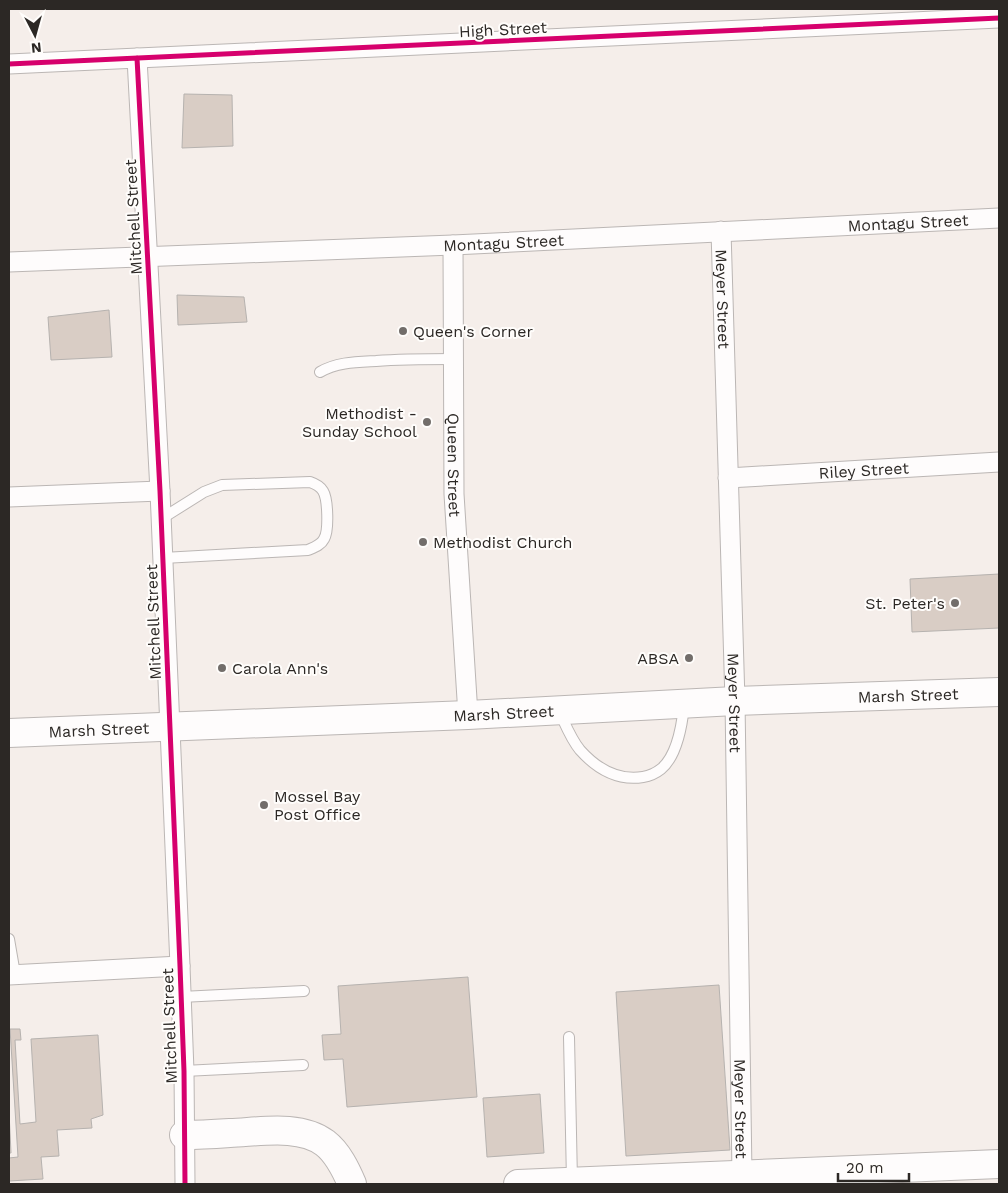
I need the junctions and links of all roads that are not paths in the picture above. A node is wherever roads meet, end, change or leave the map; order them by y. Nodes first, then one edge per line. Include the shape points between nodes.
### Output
1 (999, 18) edge
2 (137, 58) junction
3 (9, 64) edge
4 (999, 218) edge
5 (721, 231) junction
6 (454, 245) junction
7 (148, 258) junction
8 (9, 262) edge
9 (454, 359) junction
10 (320, 372) dead end
11 (999, 462) edge
12 (728, 478) junction
13 (160, 491) junction
14 (9, 497) edge
15 (161, 518) junction
16 (163, 558) junction
17 (999, 692) edge
18 (735, 701) junction
19 (684, 704) junction
20 (558, 710) junction
21 (468, 714) junction
22 (170, 727) junction
23 (9, 733) edge
24 (9, 938) edge
25 (180, 966) junction
26 (12, 974) edge
27 (304, 991) dead end
28 (181, 997) junction
29 (569, 1037) dead end
30 (302, 1065) dead end
31 (184, 1072) junction
32 (184, 1135) junction
33 (999, 1164) edge
34 (742, 1175) junction
35 (843, 1178) edge
36 (572, 1182) junction
37 (185, 1184) edge
38 (352, 1184) edge
39 (518, 1184) edge

1 - 2 street, High Street
2 - 3 street, High Street
2 - 7 street, Mitchell Street
4 - 5 street, Montagu Street
5 - 6 street, Montagu Street
5 - 12 street, Meyer Street
6 - 7 street, Montagu Street
6 - 9 street, Queen Street
7 - 8 street, Montagu Street
7 - 13 street, Mitchell Street
9 - 10 lane via 349,363
9 - 21 street, Queen Street via 454,494
11 - 12 street, Riley Street
12 - 18 street, Meyer Street
13 - 14 street
13 - 15 street, Mitchell Street
15 - 16 street, Mitchell Street
15 - 16 lane via 222,485 310,482 322,489 325,496 328,530 320,544 308,550
16 - 22 street, Mitchell Street
17 - 18 street, Marsh Street
18 - 19 street, Marsh Street
18 - 34 street, Meyer Street
19 - 20 street, Marsh Street
19 - 20 lane via 678,742 670,757 661,769 650,776 633,778 605,772 590,760 574,741
20 - 21 street, Marsh Street
21 - 22 street, Marsh Street
22 - 23 street, Marsh Street
22 - 25 street, Mitchell Street
24 - 26 lane
25 - 26 street
25 - 28 street, Mitchell Street
27 - 28 lane
28 - 31 street, Mitchell Street
29 - 36 lane
30 - 31 lane
31 - 32 street, Mitchell Street
32 - 37 street, Mitchell Street
32 - 38 street via 287,1130 309,1134 325,1143 339,1159
33 - 35 street
34 - 35 street
34 - 36 street
36 - 39 street

